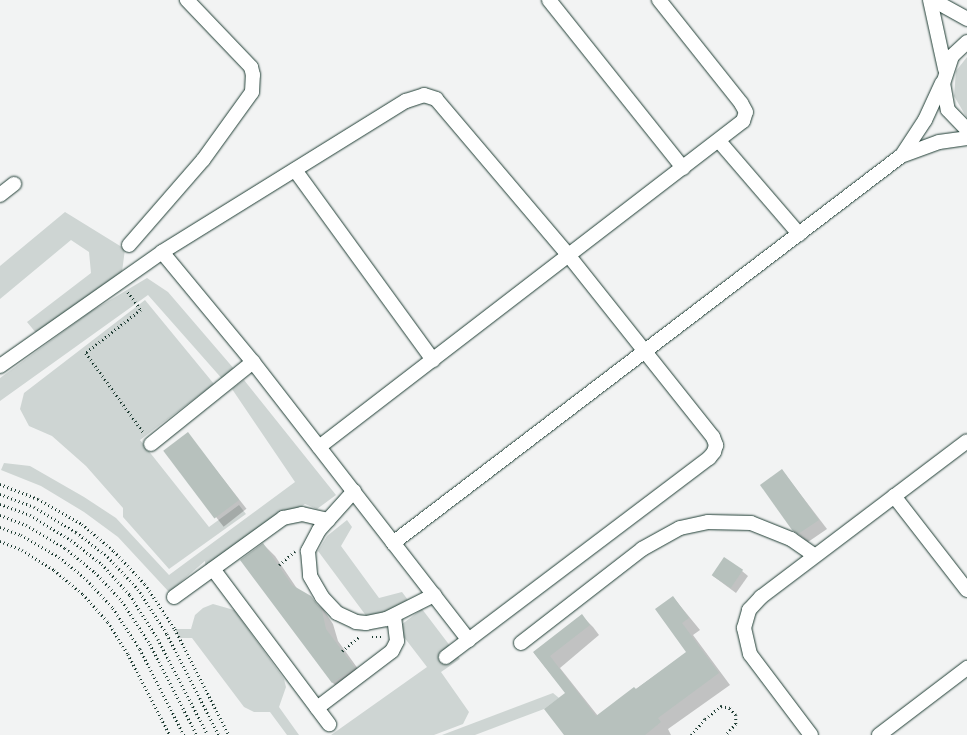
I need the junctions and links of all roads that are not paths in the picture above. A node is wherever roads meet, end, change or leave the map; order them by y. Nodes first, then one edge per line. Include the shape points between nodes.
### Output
1 (187, 0) edge
2 (549, 0) edge
3 (659, 0) edge
4 (930, 0) edge
5 (933, 0) edge
6 (967, 19) edge
7 (967, 42) edge
8 (944, 76) junction
9 (967, 130) edge
10 (967, 138) edge
11 (719, 141) junction
12 (901, 156) junction
13 (683, 168) junction
14 (295, 170) junction
15 (14, 184) dead end
16 (1, 193) edge
17 (798, 234) junction
18 (129, 245) dead end
19 (162, 252) junction
20 (569, 256) junction
21 (644, 351) junction
22 (433, 360) junction
23 (252, 362) junction
24 (0, 366) edge
25 (967, 441) edge
26 (151, 444) road end
27 (319, 447) junction
28 (354, 491) junction
29 (894, 496) junction
30 (323, 525) junction
31 (393, 543) junction
32 (815, 556) junction
33 (213, 569) junction
34 (967, 590) edge
35 (434, 595) junction
36 (174, 596) dead end
37 (390, 618) junction
38 (469, 640) junction
39 (521, 643) dead end
40 (446, 657) dead end
41 (967, 668) edge
42 (317, 708) junction
43 (329, 724) dead end
44 (812, 735) edge
45 (879, 735) edge

1 - 18 lane via 251,67 252,92 203,160
2 - 13 lane
3 - 11 lane via 744,108 743,122
4 - 8 lane
5 - 6 lane
7 - 8 lane via 952,56
8 - 9 lane via 948,110
8 - 12 lane via 925,120
10 - 12 lane via 939,142
11 - 13 lane
11 - 17 lane
12 - 17 lane
13 - 20 lane
14 - 19 lane
14 - 20 lane via 411,98 430,96 446,107
14 - 22 lane
15 - 16 lane
17 - 21 lane
19 - 23 lane
19 - 24 lane
20 - 21 lane
20 - 22 lane
21 - 31 lane
21 - 38 lane via 712,437 716,444 714,452
22 - 27 lane
23 - 26 lane
23 - 27 lane
25 - 29 lane
27 - 28 lane
28 - 30 lane
28 - 31 lane
29 - 32 lane
29 - 34 lane
30 - 33 lane via 302,514 289,516
30 - 37 lane via 312,540 307,564 310,576 322,597 337,613 356,622
31 - 35 lane
32 - 39 lane via 791,539 751,523 708,522 680,528 642,549
32 - 44 lane via 754,603 744,628 750,654
33 - 36 lane
33 - 42 lane
35 - 37 lane
35 - 38 lane
37 - 42 lane via 397,641 392,651
38 - 40 lane
41 - 45 lane
42 - 43 lane

